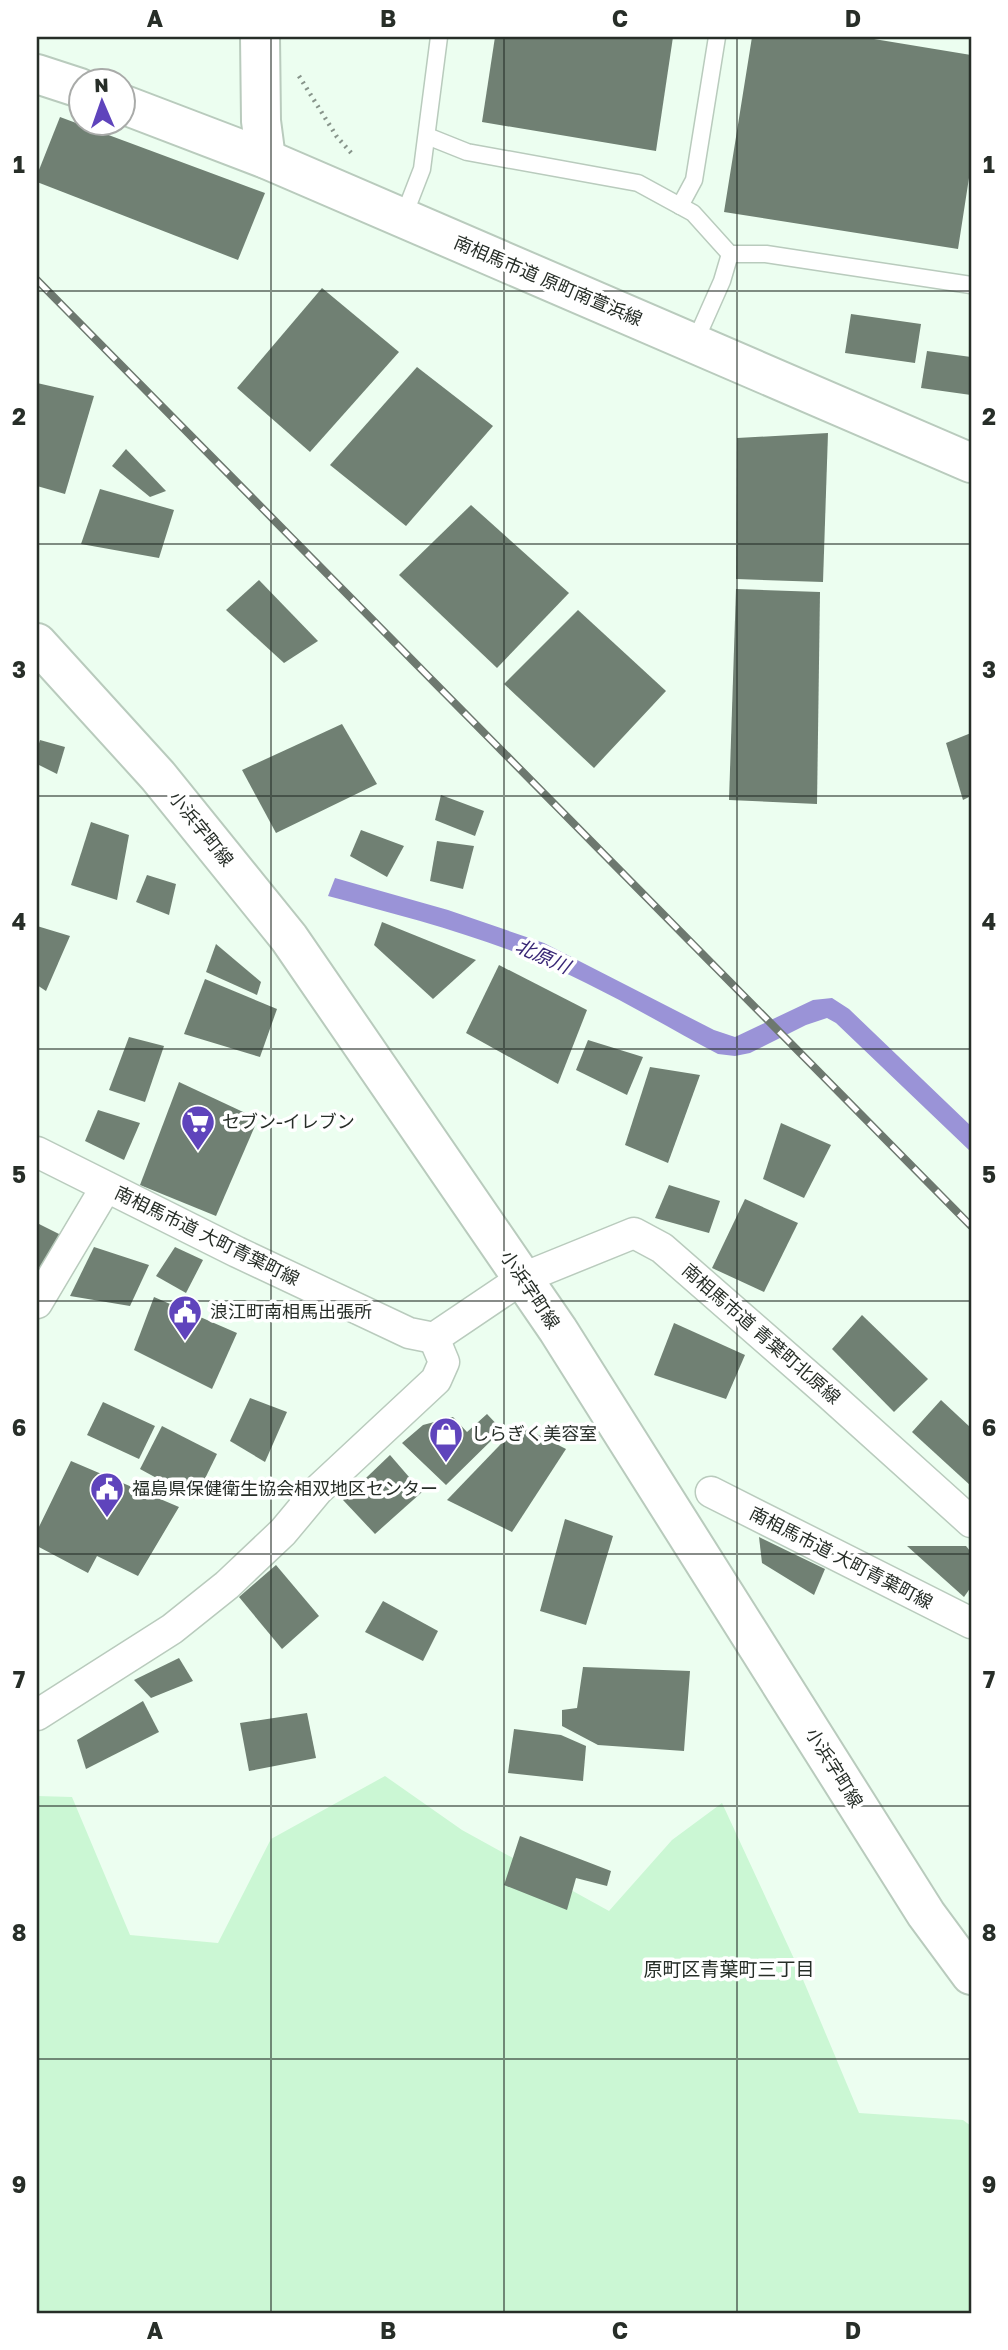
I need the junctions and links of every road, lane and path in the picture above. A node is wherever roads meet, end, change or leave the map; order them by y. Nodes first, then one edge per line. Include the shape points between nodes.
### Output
1 (260, 37) edge
2 (439, 37) edge
3 (718, 37) edge
4 (298, 64) dead end
5 (37, 74) edge
6 (66, 83) edge
7 (136, 109) edge
8 (427, 136) junction
9 (266, 159) junction
10 (357, 159) dead end
11 (680, 206) junction
12 (403, 218) junction
13 (730, 254) junction
14 (971, 285) edge
15 (694, 344) junction
16 (971, 463) edge
17 (37, 643) edge
18 (37, 1152) edge
19 (106, 1187) junction
20 (523, 1278) junction
21 (37, 1303) edge
22 (434, 1338) junction
23 (711, 1492) dead end
24 (971, 1522) edge
25 (971, 1623) edge
26 (37, 1715) edge
27 (971, 1975) edge

1 - 9 main road
2 - 8 lane
3 - 11 lane via 694,180
4 - 10 path via 299,78 314,103
5 - 6 main road
7 - 9 main road, 南相馬市道 原町南萱浜線
8 - 11 lane via 467,152 638,183
8 - 12 lane via 422,169
9 - 12 main road, 南相馬市道 原町南萱浜線
11 - 13 lane via 693,213
12 - 15 main road, 南相馬市道 原町南萱浜線
13 - 14 lane via 766,254
13 - 15 lane
15 - 16 main road, 南相馬市道 原町南萱浜線
17 - 20 main road, 小浜字町線 via 158,776 289,939
18 - 19 street, 南相馬市道 大町青葉町線
19 - 21 street
19 - 22 street, 南相馬市道 大町青葉町線 via 409,1333
20 - 22 street
20 - 24 street, 南相馬市道 青葉町北原線 via 634,1233 662,1248
20 - 27 main road, 小浜字町線 via 926,1914
22 - 26 street via 444,1363 436,1380 318,1490 283,1532 172,1629
23 - 25 street, 南相馬市道 大町青葉町線

